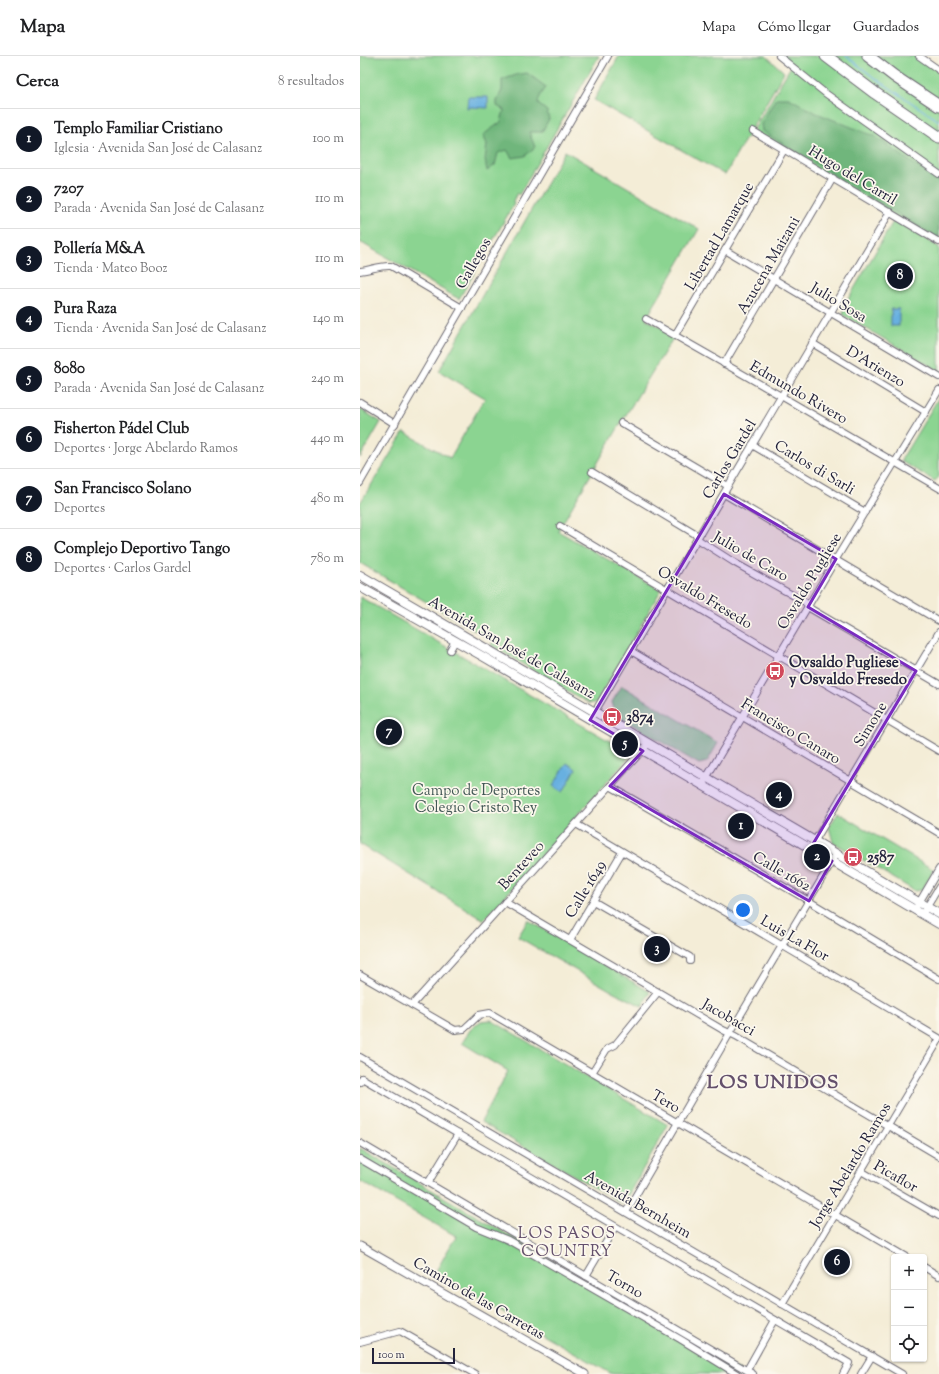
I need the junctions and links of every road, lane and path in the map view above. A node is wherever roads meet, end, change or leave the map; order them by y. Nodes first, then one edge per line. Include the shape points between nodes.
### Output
1 (608, 56) edge
2 (779, 56) edge
3 (826, 56) edge
4 (868, 56) edge
5 (919, 56) edge
6 (939, 70) edge
7 (939, 106) edge
8 (753, 131) dead end
9 (939, 137) edge
10 (784, 150) junction
11 (939, 174) edge
12 (833, 178) junction
13 (890, 212) junction
14 (939, 242) edge
15 (725, 250) junction
16 (360, 271) edge
17 (774, 279) junction
18 (462, 308) junction
19 (830, 312) junction
20 (646, 319) dead end
21 (675, 335) junction
22 (812, 343) junction
23 (724, 364) junction
24 (939, 377) edge
25 (939, 390) edge
26 (781, 396) junction
27 (360, 402) edge
28 (926, 412) junction
29 (621, 423) dead end
30 (395, 424) junction
31 (752, 445) junction
32 (896, 463) junction
33 (592, 472) dead end
34 (360, 483) edge
35 (728, 486) junction
36 (938, 486) edge
37 (724, 494) junction
38 (865, 512) junction
39 (560, 526) dead end
40 (697, 538) junction
41 (836, 559) junction
42 (360, 575) edge
43 (360, 587) edge
44 (667, 590) junction
45 (809, 606) junction
46 (939, 621) edge
47 (939, 632) edge
48 (455, 641) junction
49 (450, 650) dead end
50 (631, 651) junction
51 (779, 656) junction
52 (916, 671) junction
53 (939, 684) edge
54 (595, 712) junction
55 (743, 718) junction
56 (590, 720) junction
57 (887, 720) junction
58 (649, 744) junction
59 (642, 750) junction
60 (939, 752) edge
61 (707, 778) junction
62 (851, 781) junction
63 (702, 785) junction
64 (610, 786) junction
65 (576, 824) junction
66 (939, 833) edge
67 (815, 841) junction
68 (810, 849) junction
69 (622, 852) junction
70 (834, 858) junction
71 (939, 869) edge
72 (939, 887) edge
73 (593, 901) junction
74 (808, 901) junction
75 (505, 902) junction
76 (917, 906) junction
77 (925, 911) junction
78 (939, 914) edge
79 (939, 924) edge
80 (570, 940) junction
81 (782, 946) junction
82 (690, 960) dead end
83 (360, 974) edge
84 (939, 979) edge
85 (658, 992) junction
86 (412, 1005) junction
87 (730, 1033) junction
88 (939, 1039) edge
89 (360, 1057) edge
90 (592, 1073) junction
91 (360, 1082) edge
92 (678, 1123) junction
93 (888, 1126) junction
94 (458, 1134) junction
95 (360, 1144) edge
96 (939, 1156) edge
97 (360, 1159) edge
98 (861, 1171) junction
99 (428, 1183) junction
100 (626, 1212) junction
101 (835, 1215) junction
102 (939, 1216) edge
103 (615, 1227) junction
104 (360, 1246) edge
105 (901, 1254) edge
106 (927, 1269) edge
107 (586, 1276) junction
108 (939, 1276) edge
109 (782, 1304) junction
110 (775, 1320) junction
111 (360, 1342) edge
112 (872, 1356) junction
113 (746, 1370) junction
114 (475, 1374) edge
115 (585, 1374) edge
116 (737, 1374) edge
117 (753, 1374) edge
118 (843, 1374) edge
119 (861, 1374) edge
120 (902, 1374) edge

1 - 18 street, Gallegos
2 - 11 street via 825,93
3 - 9 highway via 875,94
4 - 7 highway
5 - 6 street
8 - 10 street, Hugo del Carril
10 - 12 street, Hugo del Carril
10 - 15 street, Libertad Lamarque
12 - 13 street, Hugo del Carril
12 - 17 street, Azucena Maizani
13 - 14 street, Hugo del Carril
13 - 19 street, Carlos Gardel
15 - 17 street, Julio Sosa
15 - 21 street, Libertad Lamarque
16 - 18 street via 384,265 391,266
17 - 19 street, Julio Sosa
17 - 23 street, Azucena Maizani
18 - 30 street, Gallegos
19 - 22 street, Carlos Gardel
19 - 24 street, Julio Sosa
20 - 21 street, Edmundo Rivero
21 - 23 street, Edmundo Rivero
22 - 26 street, Carlos Gardel
22 - 28 street, D'Arienzo
23 - 26 street, Edmundo Rivero
25 - 28 street, Osvaldo Pugliese
26 - 31 street, Carlos Gardel
26 - 32 street, Edmundo Rivero
27 - 30 street
28 - 32 street, Osvaldo Pugliese
29 - 35 street
30 - 34 street, Gallegos
31 - 35 street, Carlos Gardel
31 - 38 street, Carlos di Sarli
32 - 36 street, Edmundo Rivero
32 - 38 street, Osvaldo Pugliese
33 - 40 street, Julio de Caro via 695,534
35 - 37 street, Carlos Gardel
37 - 40 street, Carlos Gardel
37 - 41 street
38 - 41 street, Osvaldo Pugliese
39 - 44 street, Osvaldo Fresedo
40 - 44 street, Carlos Gardel
40 - 45 street, Julio de Caro
41 - 45 street, Osvaldo Pugliese
41 - 46 street
42 - 54 main road, Avenida San José de Calasanz
43 - 48 main road, Avenida San José de Calasanz
44 - 50 street, Carlos Gardel
44 - 51 street, Osvaldo Fresedo
45 - 51 street, Osvaldo Pugliese
45 - 52 street, Julio de Caro
47 - 52 street, Simone
48 - 49 street
48 - 56 main road, Avenida San José de Calasanz
50 - 54 street, Carlos Gardel
50 - 55 street, Francisco Canaro
51 - 55 street, Osvaldo Pugliese
51 - 57 street, Osvaldo Fresedo
52 - 53 street, Julio de Caro
52 - 57 street, Simone
54 - 56 street, Carlos Gardel
54 - 58 main road, Avenida San José de Calasanz
55 - 61 street, Osvaldo Pugliese
55 - 62 street, Francisco Canaro
56 - 59 main road, Avenida San José de Calasanz
57 - 60 street, Osvaldo Fresedo
57 - 62 street, Simone
58 - 59 street, Benteveo
58 - 61 main road, Avenida San José de Calasanz
59 - 63 main road, Avenida San José de Calasanz
59 - 64 street, Benteveo
61 - 63 street, Osvaldo Pugliese
61 - 67 main road, Avenida San José de Calasanz
62 - 66 street, Francisco Canaro
62 - 67 street, Simone
63 - 68 main road, Avenida San José de Calasanz
64 - 65 street, Benteveo
64 - 74 street, Calle 1662
65 - 69 street, Luis La Flor
65 - 75 street, Benteveo
67 - 68 street, Simone
67 - 70 main road, Avenida San José de Calasanz
68 - 70 main road, Avenida San José de Calasanz
69 - 73 street, Calle 1649
69 - 81 street, Luis La Flor
70 - 74 street
70 - 76 main road, Avenida San José de Calasanz
71 - 76 street
72 - 77 street
73 - 80 street, Calle 1649
73 - 82 street via 690,956
74 - 81 street
74 - 84 street, Calle 1662
75 - 80 street, Jacobacci
75 - 86 street, Benteveo
76 - 77 main road, Avenida San José de Calasanz
77 - 78 main road, Avenida San José de Calasanz
77 - 79 main road, Avenida San José de Calasanz
80 - 85 street, Jacobacci
81 - 87 street
81 - 88 street, Luis La Flor
83 - 86 street, Tero
85 - 87 street, Jacobacci
85 - 90 street via 615,1045 607,1049
86 - 90 street, Tero via 455,1030 464,1029 479,1015 490,1013
87 - 92 street
87 - 93 street, Jacobacci
88 - 93 street, Jorge Abelardo Ramos
89 - 100 street, Avenida Bernheim
90 - 92 street, Tero
91 - 94 street via 362,1078
92 - 100 street
92 - 101 street, Tero
93 - 96 street, Jacobacci
93 - 98 street, Jorge Abelardo Ramos
94 - 99 street
94 - 103 street
95 - 99 street, Torno
97 - 116 street via 476,1227 508,1240
98 - 101 street, Jorge Abelardo Ramos
98 - 102 street, Picaflor
99 - 107 street, Torno
100 - 109 street, Avenida Bernheim
101 - 105 street, Tero
101 - 109 street, Jorge Abelardo Ramos
103 - 107 street
103 - 110 street
104 - 115 street, Camino de las Carretas
106 - 108 street
107 - 113 street, Torno
109 - 112 street, Avenida Bernheim
110 - 113 street
110 - 118 street via 849,1364
111 - 114 street via 400,1331
112 - 119 street
112 - 120 street, Avenida Bernheim
113 - 117 street, Torno

